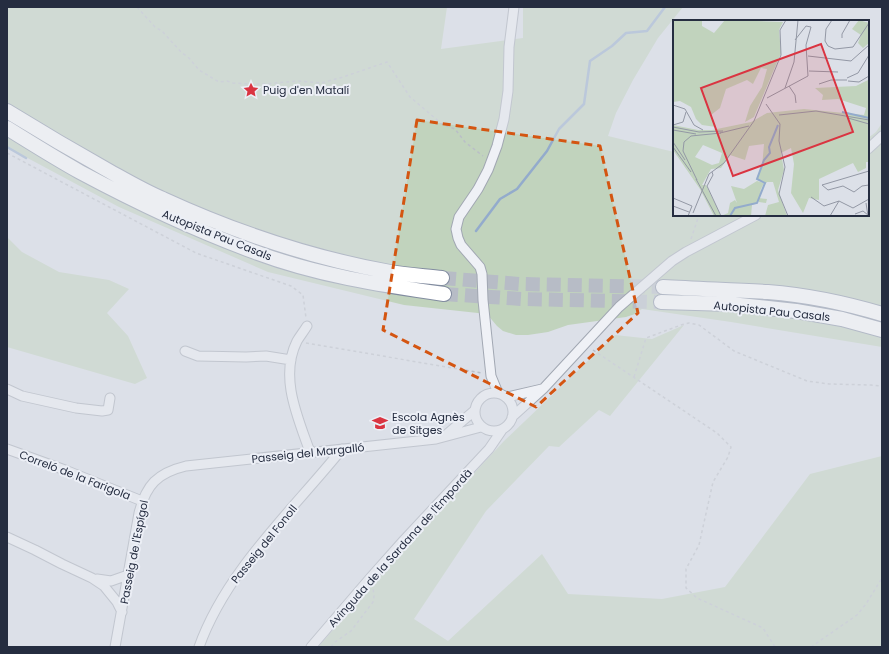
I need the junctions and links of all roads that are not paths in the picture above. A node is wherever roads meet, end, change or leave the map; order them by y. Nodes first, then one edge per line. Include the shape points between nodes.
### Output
1 (514, 7) edge
2 (7, 111) edge
3 (7, 128) edge
4 (882, 136) edge
5 (869, 148) edge
6 (754, 216) edge
7 (442, 278) tunnel mouth
8 (663, 287) tunnel mouth
9 (444, 294) tunnel mouth
10 (661, 302) tunnel mouth
11 (865, 309) junction
12 (882, 310) edge
13 (882, 314) edge
14 (308, 326) road end
15 (882, 330) edge
16 (185, 351) dead end
17 (291, 360) junction
18 (491, 376) junction
19 (7, 389) edge
20 (543, 389) junction
21 (498, 393) junction
22 (485, 394) junction
23 (110, 398) dead end
24 (507, 398) junction
25 (474, 411) junction
26 (512, 417) junction
27 (485, 429) junction
28 (502, 430) junction
29 (444, 437) junction
30 (342, 449) junction
31 (490, 449) junction
32 (8, 452) edge
33 (310, 452) junction
34 (172, 470) joint
35 (142, 501) junction
36 (7, 537) edge
37 (128, 575) junction
38 (92, 578) junction
39 (122, 612) junction
40 (115, 647) edge
41 (199, 647) edge
42 (311, 647) edge

1 - 18 street via 509,47 508,91 497,146 478,189 459,217 456,229 461,244 480,267 482,274
2 - 7 highway, Autopista Pau Casals via 66,147 162,199 263,240 330,259 391,272
3 - 9 highway, Autopista Pau Casals via 79,171 149,208 256,252 342,277
4 - 5 street
6 - 20 street via 672,261 619,307
8 - 11 highway, Autopista Pau Casals via 769,292 820,299
10 - 15 highway, Autopista Pau Casals via 730,304 796,311 842,319
11 - 12 highway
11 - 13 highway, Autopista Pau Casals
14 - 17 street via 297,341
16 - 17 street via 198,356 266,356
17 - 33 street via 290,383 294,405
18 - 21 street
18 - 22 street
19 - 23 street via 22,396 102,411 108,410
20 - 24 street
20 - 26 street
21 - 22 street
21 - 24 street
22 - 25 street via 477,402
24 - 26 street via 512,407
25 - 27 street via 476,421
25 - 29 street
26 - 28 street via 509,425
27 - 28 street via 494,432
27 - 29 street, Passeig del Margalló
27 - 31 street
28 - 31 street, Avinguda de la Sardana de l'Empordà
29 - 30 street, Passeig del Margalló
30 - 33 street, Passeig del Margalló
30 - 41 street, Passeig del Fonoll via 240,571 209,622
31 - 42 street, Avinguda de la Sardana de l'Empordà via 404,540
32 - 35 street, Correló de la Farigola via 64,470
33 - 34 street, Passeig del Margalló via 186,466
34 - 35 street, Passeig de l'Espígol via 158,477
35 - 37 street, Passeig de l'Espígol
36 - 38 street
37 - 38 street via 111,581
37 - 39 street, Passeig de l'Espígol
38 - 39 street via 104,586
39 - 40 street, Passeig de l'Espígol

